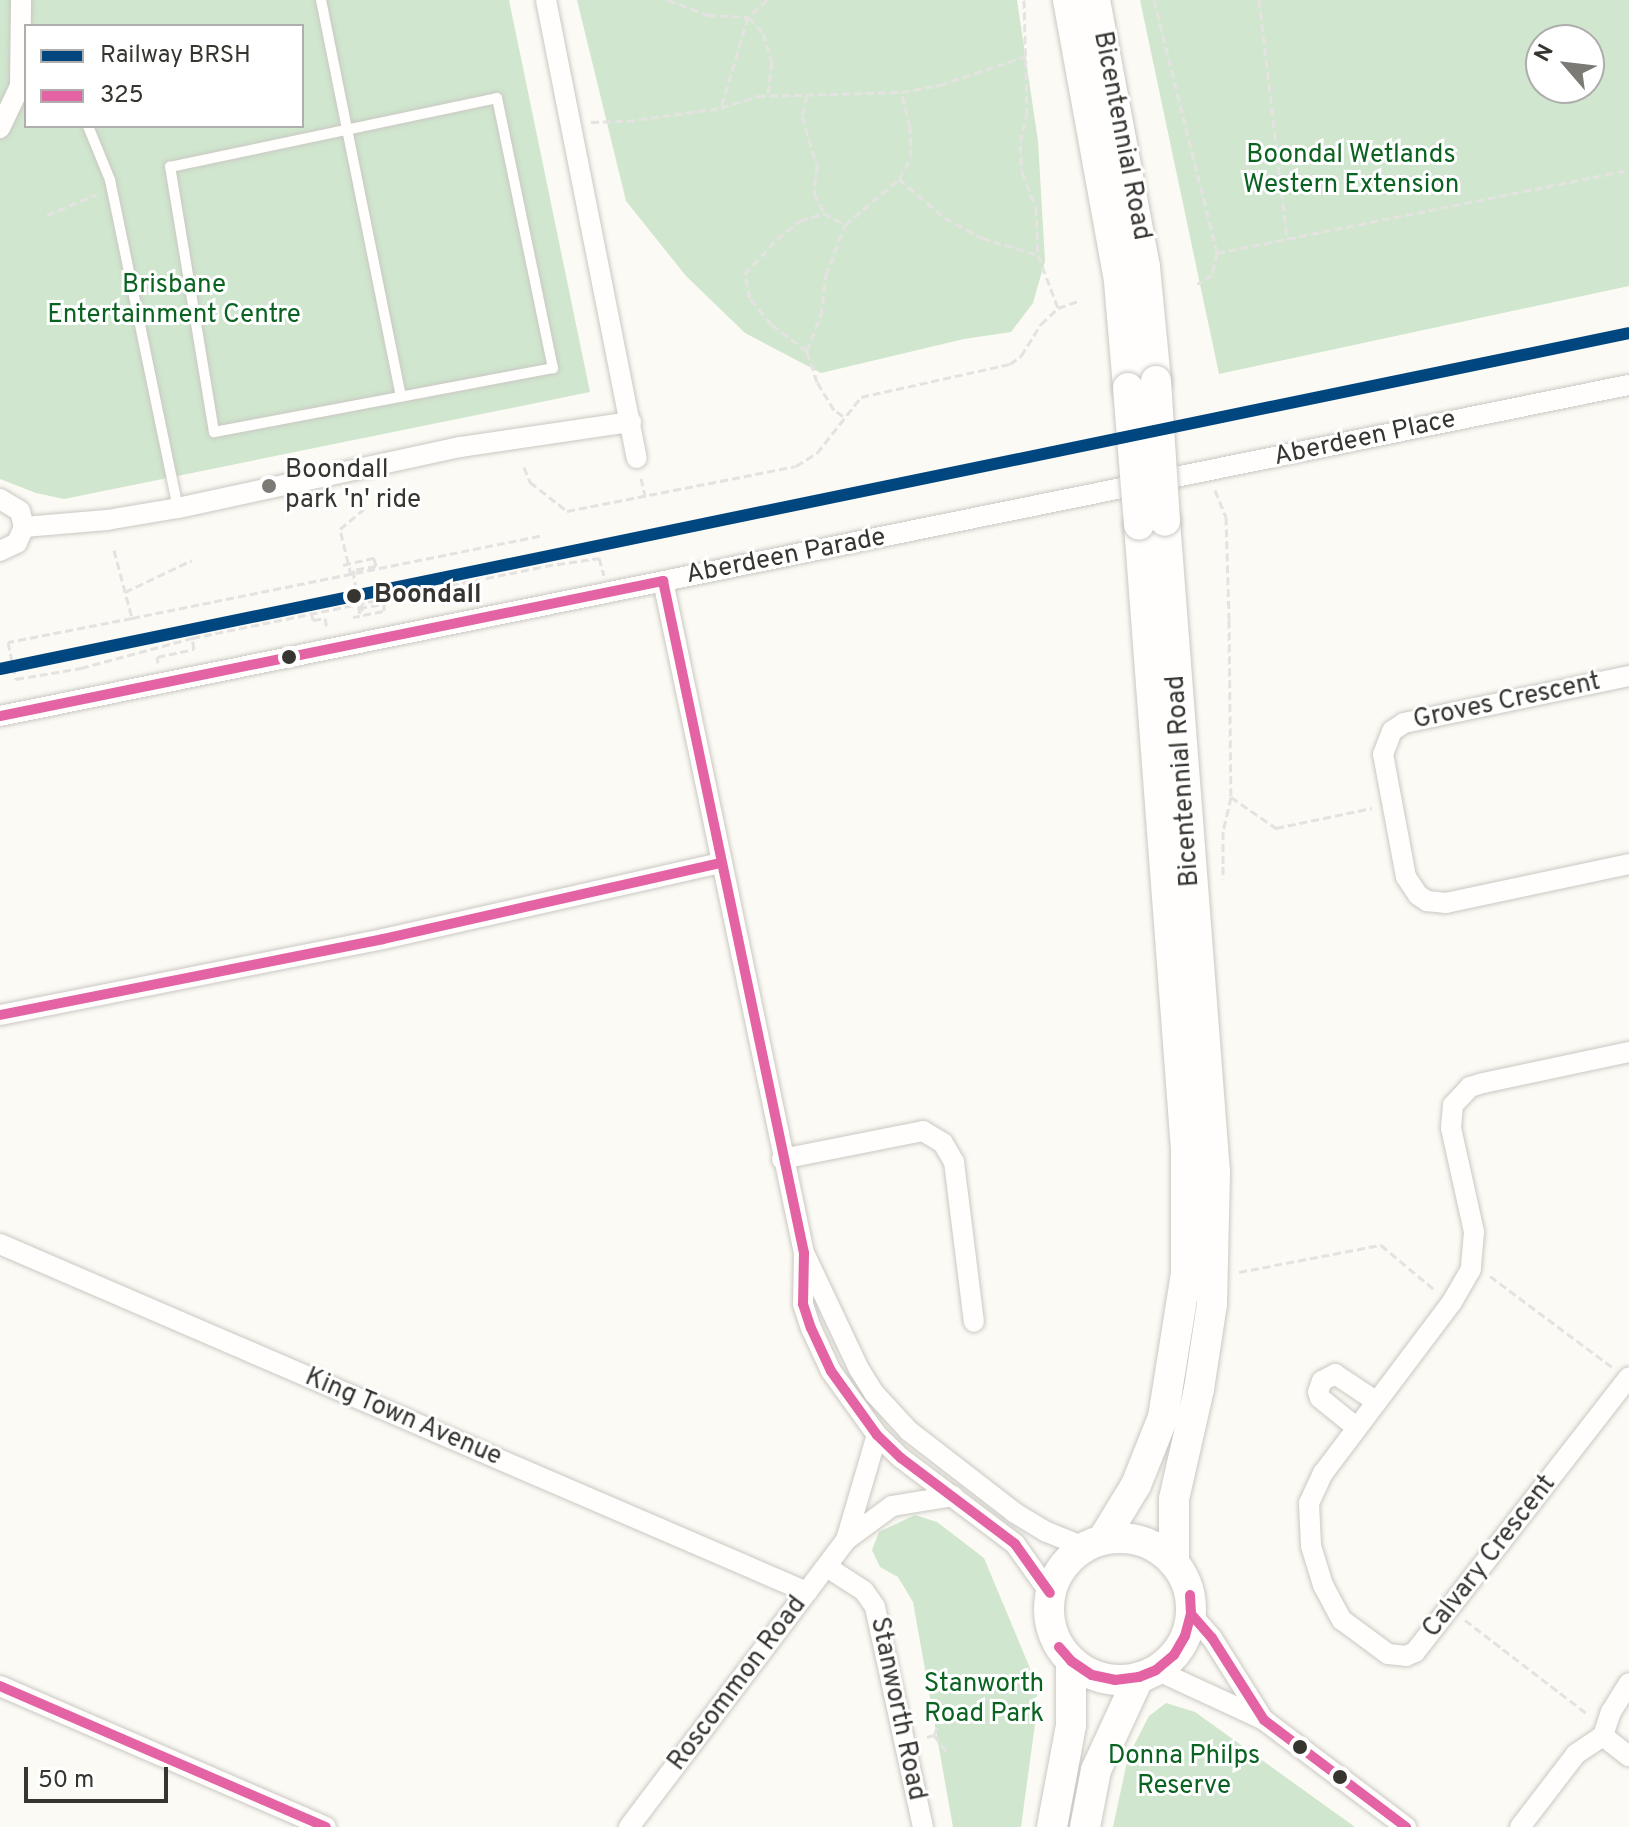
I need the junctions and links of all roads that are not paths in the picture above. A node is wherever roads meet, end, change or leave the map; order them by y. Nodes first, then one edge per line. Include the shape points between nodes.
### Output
1 (21, 0) edge
2 (321, 0) edge
3 (546, 0) edge
4 (1068, 0) edge
5 (1095, 0) edge
6 (24, 69) edge
7 (19, 102) edge
8 (0, 128) edge
9 (89, 128) edge
10 (349, 131) junction
11 (1142, 384) junction
12 (1629, 385) edge
13 (401, 396) junction
14 (631, 422) junction
15 (637, 458) dead end
16 (1101, 494) joint
17 (0, 499) edge
18 (178, 508) junction
19 (1152, 523) junction
20 (24, 527) junction
21 (0, 551) edge
22 (663, 581) junction
23 (1629, 676) edge
24 (0, 716) edge
25 (721, 863) junction
26 (1629, 864) edge
27 (0, 1015) edge
28 (1629, 1052) edge
29 (782, 1159) junction
30 (0, 1244) edge
31 (804, 1253) junction
32 (974, 1322) dead end
33 (1628, 1378) edge
34 (1377, 1402) junction
35 (1357, 1428) junction
36 (877, 1435) junction
37 (953, 1496) junction
38 (846, 1540) junction
39 (1094, 1543) junction
40 (1174, 1562) junction
41 (827, 1567) junction
42 (807, 1592) junction
43 (1050, 1593) junction
44 (1191, 1614) junction
45 (1071, 1661) junction
46 (1148, 1674) junction
47 (1629, 1683) edge
48 (0, 1686) edge
49 (1264, 1720) junction
50 (1603, 1736) junction
51 (1629, 1756) edge
52 (326, 1827) edge
53 (629, 1827) edge
54 (923, 1827) edge
55 (1052, 1827) edge
56 (1085, 1827) edge
57 (1406, 1827) edge
58 (1520, 1827) edge

1 - 6 street
2 - 10 lane
3 - 14 street
4 - 11 main road, Bicentennial Road
5 - 11 main road, Bicentennial Road via 1145,267
6 - 7 street
7 - 8 street
9 - 18 lane via 110,180
10 - 13 lane
10 - 13 lane via 497,98 553,368
10 - 13 lane via 170,167 214,432
11 - 19 main road, Bicentennial Road, bridge
12 - 16 street, Aberdeen Place
14 - 15 street
14 - 18 street via 461,447
16 - 22 street, Aberdeen Parade
17 - 20 street via 20,511
18 - 20 street
19 - 39 main road, Bicentennial Road via 1186,1150 1187,1260 1163,1417 1136,1485
19 - 40 main road, Bicentennial Road via 1215,1172 1212,1304 1174,1499
20 - 21 street via 17,543
22 - 24 street, Aberdeen Parade
22 - 25 street
23 - 26 street, Groves Crescent via 1397,726 1383,754 1406,877 1427,901 1446,903
25 - 27 street via 383,939
25 - 29 street
28 - 34 street, Calvary Crescent via 1483,1083 1460,1095 1450,1115 1474,1232 1471,1269
29 - 31 street
29 - 32 street via 923,1131 943,1143 954,1162
30 - 42 street, King Town Avenue
31 - 36 street via 803,1304 811,1328 831,1371
31 - 39 street via 859,1369 899,1421 1015,1513 1047,1532
33 - 35 street, Calvary Crescent via 1451,1610 1415,1652 1396,1656 1357,1634 1332,1604 1311,1546 1308,1515 1314,1488
34 - 35 street, Calvary Crescent
34 - 35 street via 1335,1374 1322,1381 1320,1398
36 - 37 street
36 - 38 street, Roscommon Road
37 - 38 street, Roscommon Road via 892,1506
37 - 43 street via 1015,1544
38 - 41 street, Roscommon Road
39 - 40 main road via 1142,1540
39 - 43 main road via 1063,1567
40 - 44 main road via 1190,1595
41 - 42 street, Roscommon Road
41 - 54 street, Stanworth Road via 864,1591 875,1607
42 - 53 street, Roscommon Road
43 - 45 main road via 1052,1630
44 - 46 main road via 1174,1655
44 - 49 street
45 - 46 main road via 1092,1675 1115,1680
45 - 55 main road via 1071,1725
46 - 49 street
46 - 56 main road via 1096,1770
47 - 50 street via 1615,1702
48 - 52 street
49 - 57 street
50 - 51 street
50 - 58 street via 1576,1754

